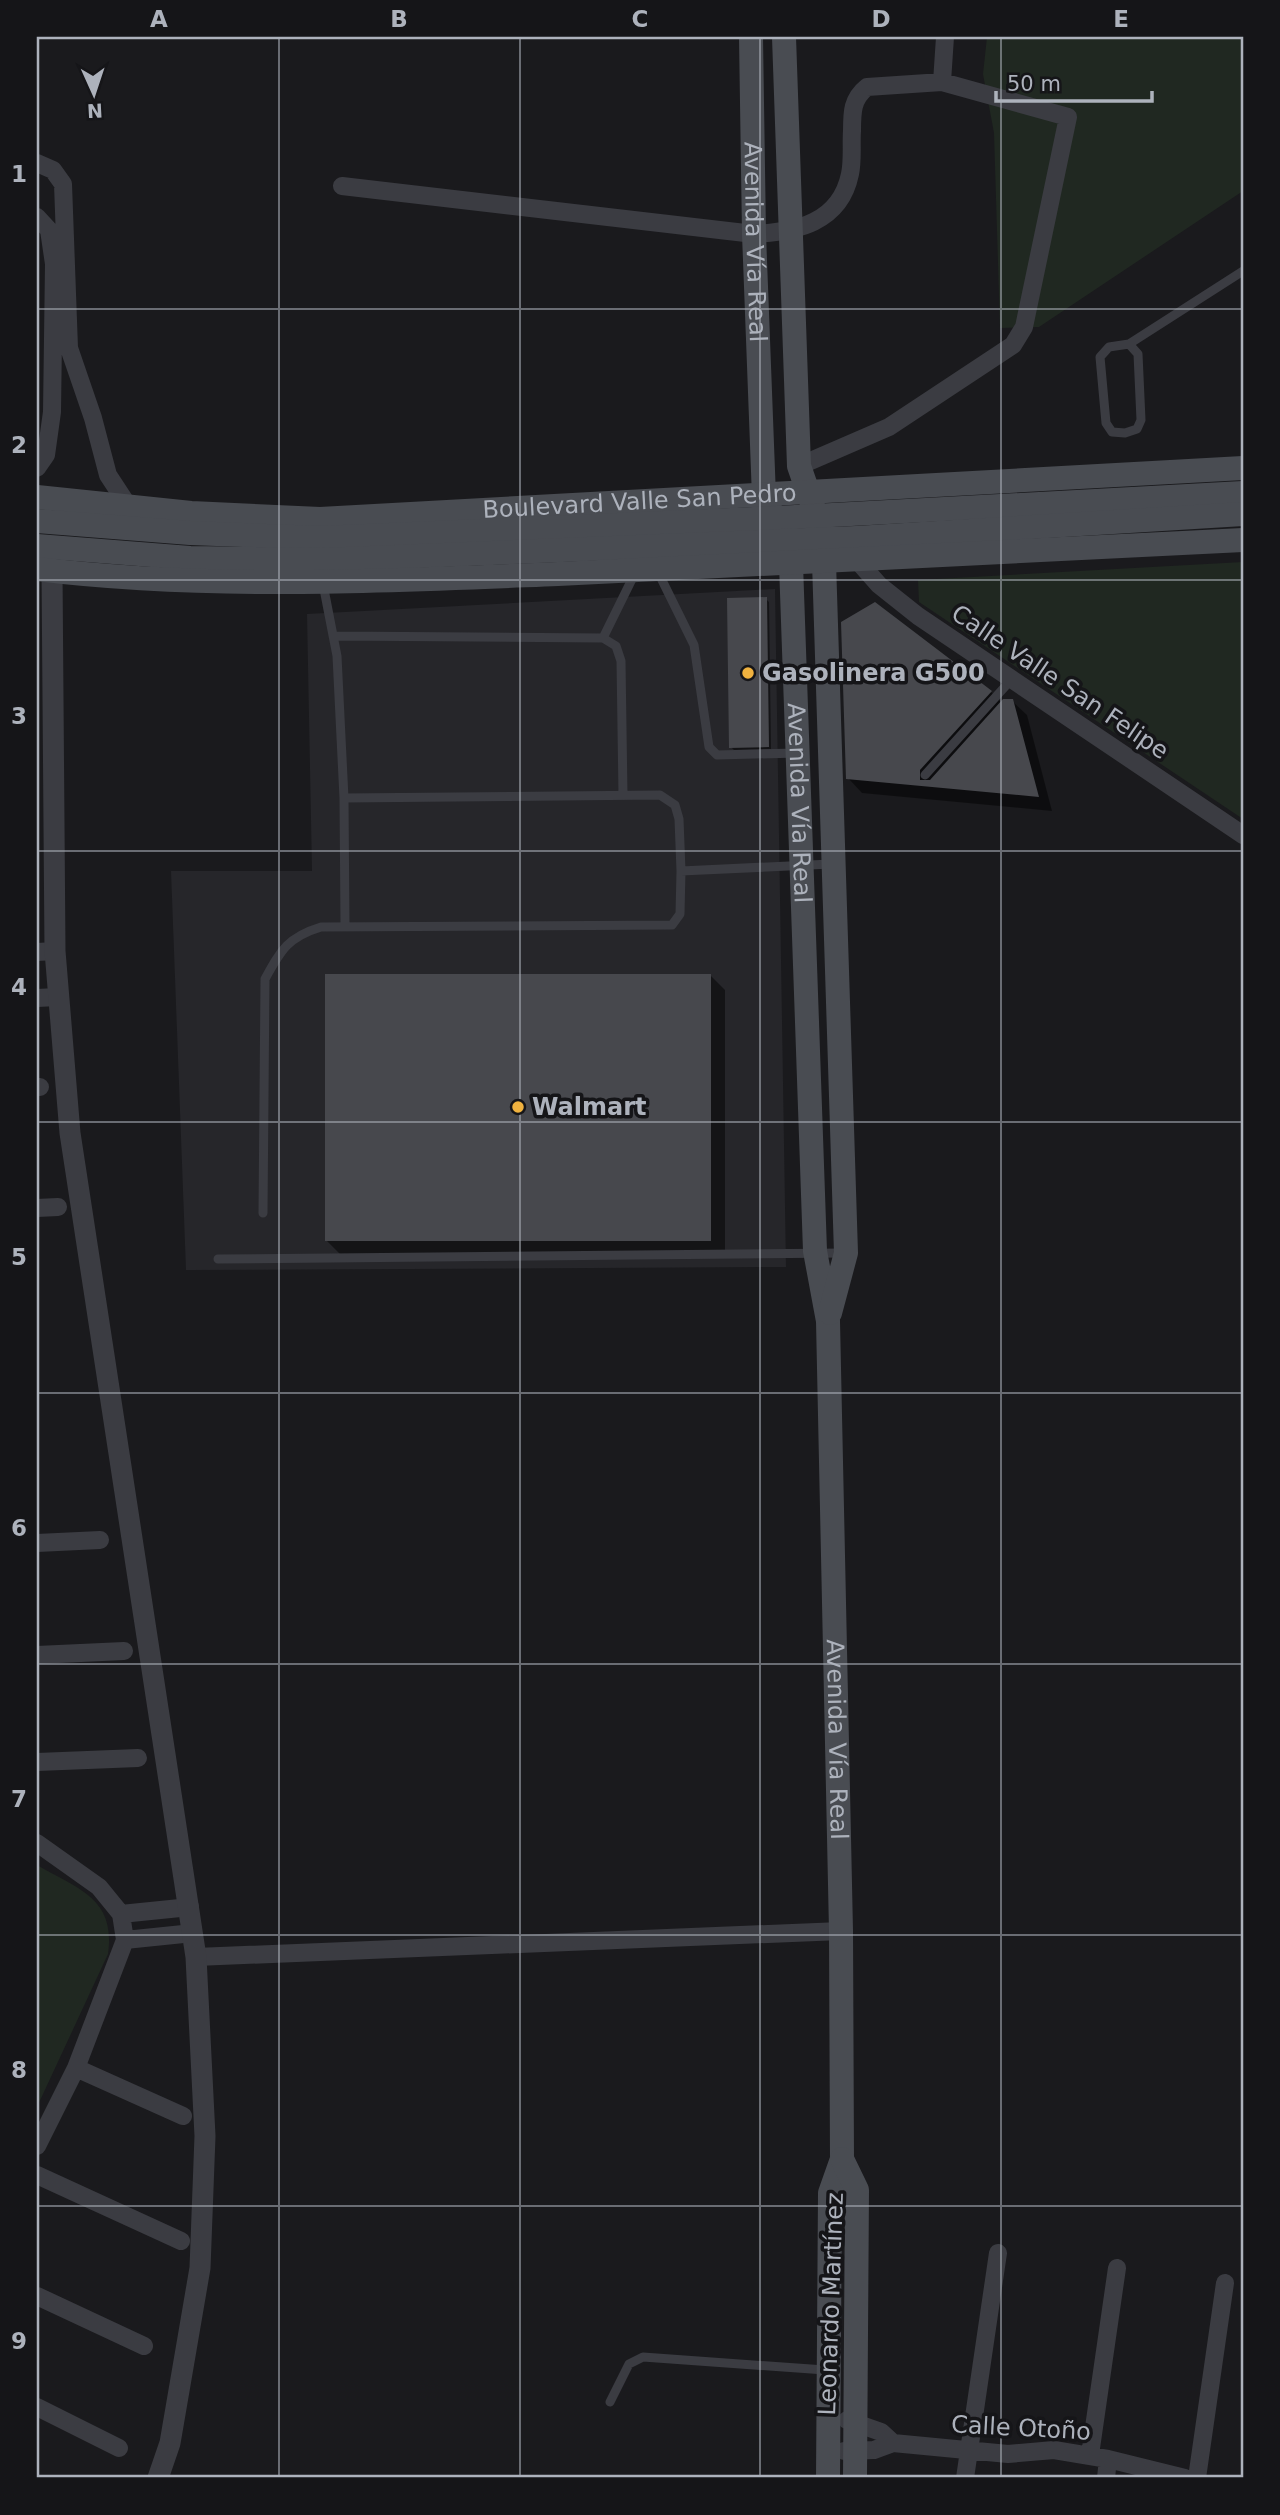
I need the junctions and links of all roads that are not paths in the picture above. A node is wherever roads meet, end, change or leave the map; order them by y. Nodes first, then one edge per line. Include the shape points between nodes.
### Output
1 (751, 37) edge
2 (784, 37) edge
3 (945, 37) edge
4 (942, 82) junction
5 (37, 163) edge
6 (342, 186) dead end
7 (37, 217) edge
8 (790, 232) junction
9 (754, 234) junction
10 (1243, 271) edge
11 (1129, 344) junction
12 (799, 466) junction
13 (37, 468) edge
14 (1243, 468) edge
15 (1243, 493) edge
16 (1190, 494) junction
17 (37, 497) edge
18 (764, 497) junction
19 (130, 507) junction
20 (1243, 514) edge
21 (37, 521) edge
22 (817, 527) junction
23 (1243, 540) edge
24 (784, 541) junction
25 (1193, 542) junction
26 (37, 546) edge
27 (857, 560) junction
28 (45, 570) edge
29 (647, 570) junction
30 (323, 583) junction
31 (334, 636) junction
32 (603, 638) junction
33 (1011, 680) junction
34 (799, 753) junction
35 (925, 775) dead end
36 (623, 795) junction
37 (344, 797) junction
38 (1243, 835) edge
39 (833, 864) junction
40 (803, 867) junction
41 (681, 871) junction
42 (345, 927) junction
43 (46, 952) edge
44 (47, 997) edge
45 (37, 1208) edge
46 (58, 1208) dead end
47 (263, 1213) dead end
48 (815, 1251) junction
49 (846, 1254) junction
50 (218, 1259) dead end
51 (828, 1321) junction
52 (100, 1540) dead end
53 (37, 1543) edge
54 (124, 1651) dead end
55 (37, 1655) edge
56 (138, 1758) dead end
57 (37, 1762) edge
58 (37, 1843) edge
59 (190, 1907) junction
60 (121, 1914) junction
61 (841, 1931) junction
62 (193, 1933) junction
63 (125, 1940) junction
64 (196, 1957) junction
65 (76, 2068) junction
66 (183, 2116) dead end
67 (37, 2146) edge
68 (842, 2159) junction
69 (37, 2175) edge
70 (181, 2241) dead end
71 (998, 2253) dead end
72 (1117, 2268) dead end
73 (1224, 2283) dead end
74 (37, 2296) edge
75 (144, 2346) dead end
76 (827, 2370) junction
77 (610, 2402) dead end
78 (37, 2407) edge
79 (827, 2419) junction
80 (855, 2420) junction
81 (893, 2443) junction
82 (119, 2448) dead end
83 (828, 2451) junction
84 (855, 2451) junction
85 (968, 2451) junction
86 (1090, 2455) junction
87 (1108, 2459) junction
88 (158, 2478) edge
89 (828, 2478) edge
90 (855, 2478) edge
91 (965, 2478) edge
92 (1106, 2478) edge
93 (1185, 2478) edge
94 (1197, 2478) edge

1 - 9 main road, Avenida Vía Real
2 - 8 main road, Avenida Vía Real
3 - 4 street
4 - 8 street via 867,87 858,95 853,107 850,174 839,203 822,218
4 - 12 street via 1068,117 1024,327 1013,345 889,427
5 - 19 street via 53,170 63,184 69,348 108,475
6 - 9 street
7 - 13 street via 49,230 54,264 52,412 46,455
8 - 9 street
8 - 12 main road, Avenida Vía Real
9 - 18 main road, Avenida Vía Real
10 - 11 lane
11 - 11 lane via 1109,346 1100,357 1106,423 1112,432 1137,429 1141,420 1138,354
12 - 22 main road, Avenida Vía Real
14 - 16 main road, Boulevard Valle San Pedro
15 - 16 main road, Boulevard Valle San Pedro
16 - 20 main road, Boulevard Valle San Pedro
16 - 22 main road, Boulevard Valle San Pedro
16 - 22 main road, Boulevard Valle San Pedro
16 - 25 main road
17 - 19 main road, Boulevard Valle San Pedro
18 - 19 main road, Boulevard Valle San Pedro via 320,519
18 - 22 main road, Boulevard Valle San Pedro
18 - 24 main road, Avenida Vía Real
21 - 24 main road, Boulevard Valle San Pedro via 321,538
22 - 24 main road, Boulevard Valle San Pedro
22 - 24 main road, Boulevard Valle San Pedro
22 - 27 main road, Boulevard Valle San Pedro
22 - 39 main road, Avenida Vía Real
23 - 25 main road, Boulevard Valle San Pedro
24 - 26 main road, Boulevard Valle San Pedro via 322,560 190,558
24 - 29 main road, Boulevard Valle San Pedro
24 - 34 main road, Avenida Vía Real
25 - 27 main road, Boulevard Valle San Pedro
27 - 33 street, Calle Valle San Felipe via 879,585 918,616
28 - 30 main road, Boulevard Valle San Pedro via 188,582
28 - 43 street
29 - 30 main road, Boulevard Valle San Pedro
29 - 32 lane
29 - 34 lane via 694,645 709,747 717,755
30 - 31 lane
31 - 32 lane
31 - 37 lane
32 - 36 lane via 616,646 621,661
33 - 35 lane
33 - 38 street, Calle Valle San Felipe
34 - 40 main road, Avenida Vía Real
36 - 37 lane
36 - 41 lane via 660,795 675,805 680,820
37 - 42 lane
39 - 40 lane
39 - 49 main road, Avenida Vía Real
40 - 41 lane
40 - 48 main road, Avenida Vía Real
41 - 42 lane via 680,914 672,925
42 - 47 lane via 321,927 299,934 278,954 265,979
43 - 44 street
44 - 59 street
45 - 46 street
48 - 49 lane
48 - 50 lane
48 - 51 main road, Avenida Vía Real
49 - 51 main road, Avenida Vía Real
51 - 61 main road, Avenida Vía Real
52 - 53 street
54 - 55 street
56 - 57 street
58 - 60 street via 99,1887
59 - 60 street
59 - 62 street
60 - 63 street
61 - 64 street
61 - 68 main road, Avenida Vía Real
62 - 63 street
62 - 64 street
63 - 65 street
64 - 88 street via 205,2136 200,2268 170,2443
65 - 66 street
65 - 67 street
68 - 76 main road, Leonardo Martínez via 830,2193
68 - 80 main road, Leonardo Martínez via 857,2190
69 - 70 street
71 - 85 street
72 - 86 street
73 - 94 street
74 - 75 street
76 - 77 lane via 643,2357 628,2364
76 - 79 main road, Leonardo Martínez
78 - 82 street
79 - 80 street, Calle Otoño
79 - 83 main road, Leonardo Martínez
80 - 81 street, Calle Otoño
80 - 84 main road, Leonardo Martínez
81 - 84 street, Calle Otoño
81 - 85 street, Calle Otoño
83 - 84 street, Calle Otoño
83 - 89 main road, Leonardo Martínez
84 - 90 main road, Leonardo Martínez
85 - 86 street, Calle Otoño via 1054,2450
85 - 91 street
86 - 87 street, Calle Otoño
87 - 92 street
87 - 93 street, Calle Otoño

